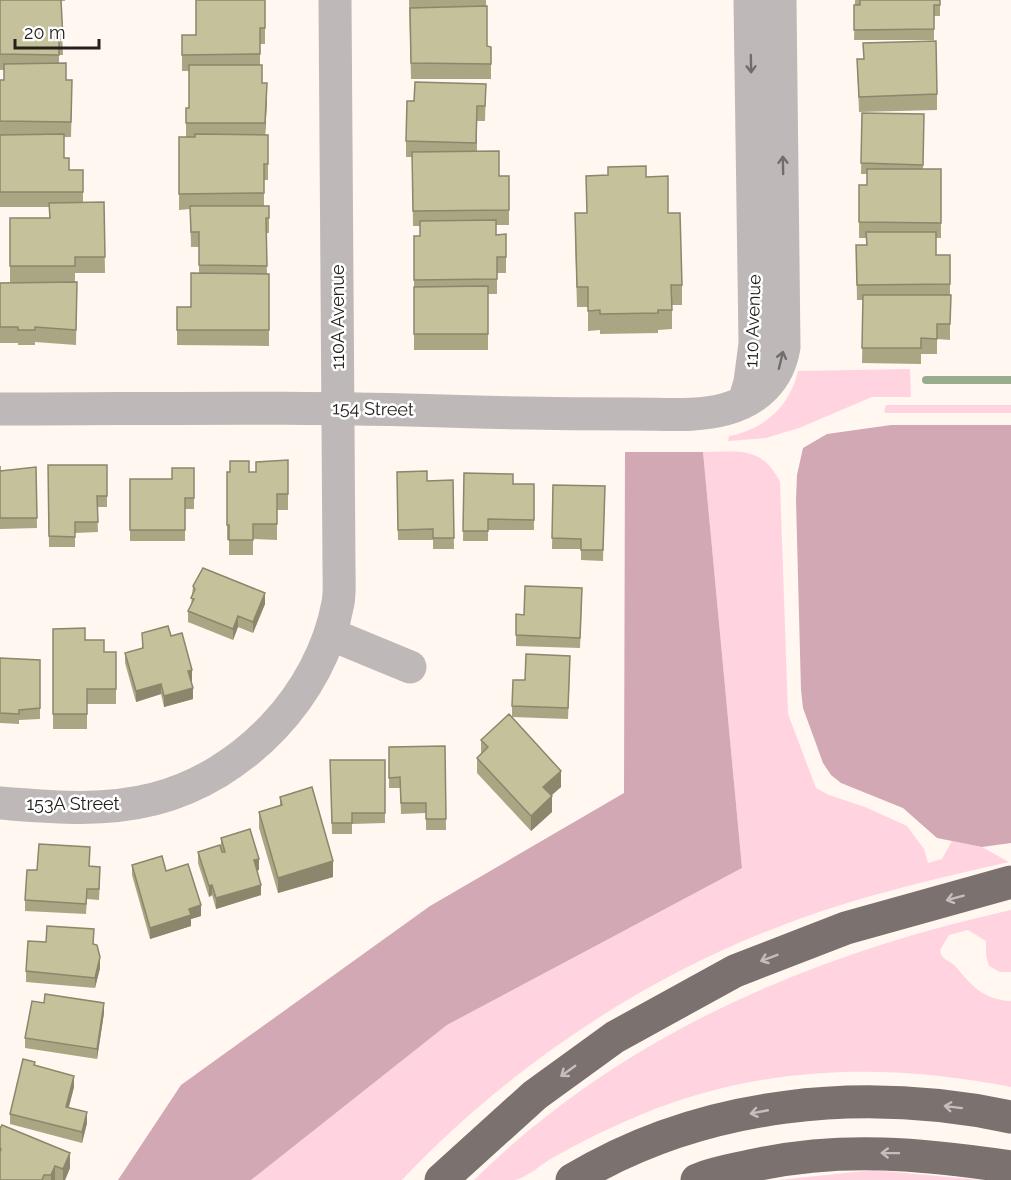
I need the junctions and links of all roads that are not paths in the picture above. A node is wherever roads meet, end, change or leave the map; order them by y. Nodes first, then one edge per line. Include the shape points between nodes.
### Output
1 (335, 0) edge
2 (750, 0) edge
3 (780, 0) edge
4 (744, 402) junction
5 (0, 409) edge
6 (339, 409) junction
7 (330, 634) junction
8 (410, 666) dead end
9 (294, 704) joint
10 (0, 803) edge
11 (1011, 882) edge
12 (1011, 1117) edge
13 (1011, 1167) edge
14 (441, 1180) edge
15 (572, 1180) edge
16 (697, 1180) edge

1 - 6 street, 110A Avenue
2 -> 4 street, 110 Avenue via 754,344
4 -> 3 street, 110 Avenue via 772,380 780,367 784,347
4 - 6 street, 154 Street via 724,410 693,414
5 - 6 street, 154 Street
6 - 7 street, 110A Avenue via 338,602
7 - 8 street
7 - 9 street, 110A Avenue via 315,671
9 - 10 street, 153A Street via 238,758 189,788 154,799 98,808
11 -> 14 highway via 846,928 735,970 606,1044 535,1095
12 -> 15 highway via 914,1102 791,1106 711,1121 653,1139 610,1157
13 -> 16 highway via 907,1153 856,1152 781,1160

